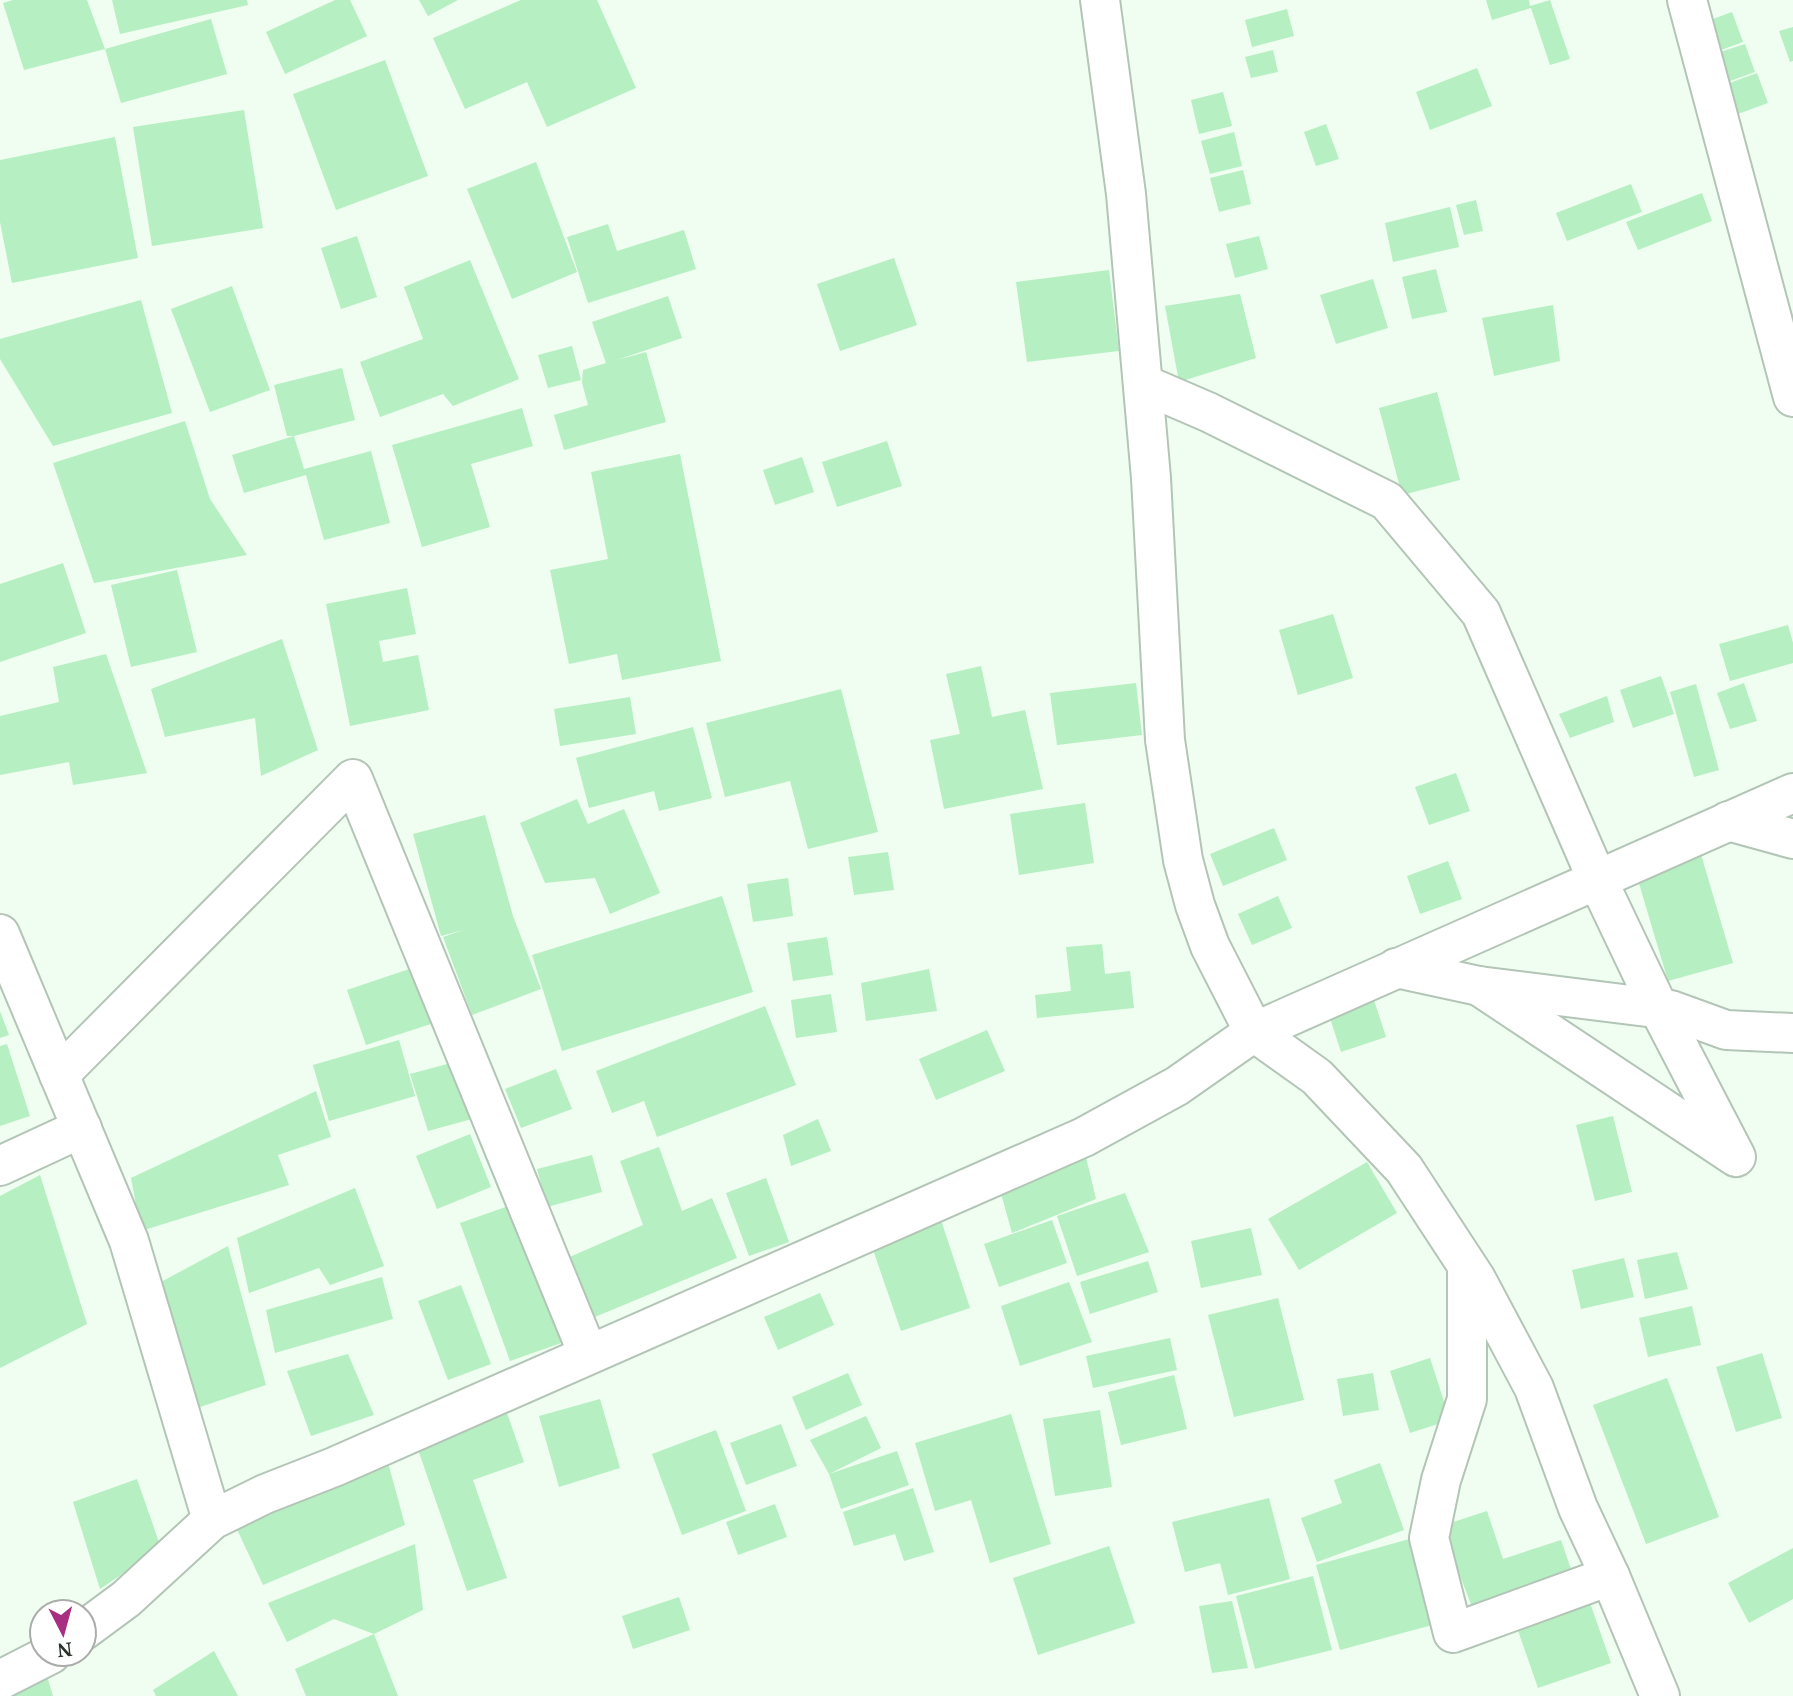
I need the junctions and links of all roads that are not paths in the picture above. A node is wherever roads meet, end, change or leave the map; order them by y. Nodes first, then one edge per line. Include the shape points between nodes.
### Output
1 (1100, 0) edge
2 (1687, 0) edge
3 (1143, 384) junction
4 (1793, 397) edge
5 (1793, 793) edge
6 (1728, 821) junction
7 (1793, 839) edge
8 (1597, 879) junction
9 (0, 934) edge
10 (1396, 968) junction
11 (1479, 986) junction
12 (1659, 1009) junction
13 (1254, 1032) junction
14 (1793, 1033) edge
15 (60, 1075) junction
16 (82, 1128) junction
17 (0, 1166) edge
18 (1467, 1266) junction
19 (587, 1354) junction
20 (212, 1520) junction
21 (1610, 1576) junction
22 (98, 1620) edge
23 (28, 1666) edge
24 (0, 1680) edge
25 (1660, 1696) edge

1 - 3 street via 1126,194
2 - 4 street
3 - 8 street via 1387,501 1480,612
3 - 13 street via 1165,740 1183,860 1210,946
5 - 6 street
6 - 7 street
6 - 8 street
8 - 10 street
8 - 12 street
9 - 15 street
10 - 11 street
10 - 13 street
11 - 12 street
11 - 12 street via 1736,1157
12 - 14 street via 1726,1030
13 - 18 street via 1317,1077 1404,1169
13 - 19 street via 1177,1086 1084,1137
15 - 16 street
15 - 19 street via 353,779
16 - 17 street
16 - 20 street via 129,1241
18 - 21 street via 1534,1388 1578,1508
18 - 21 street via 1467,1399 1441,1480 1429,1538 1453,1633
19 - 20 street
20 - 22 street
21 - 25 street
23 - 24 street

